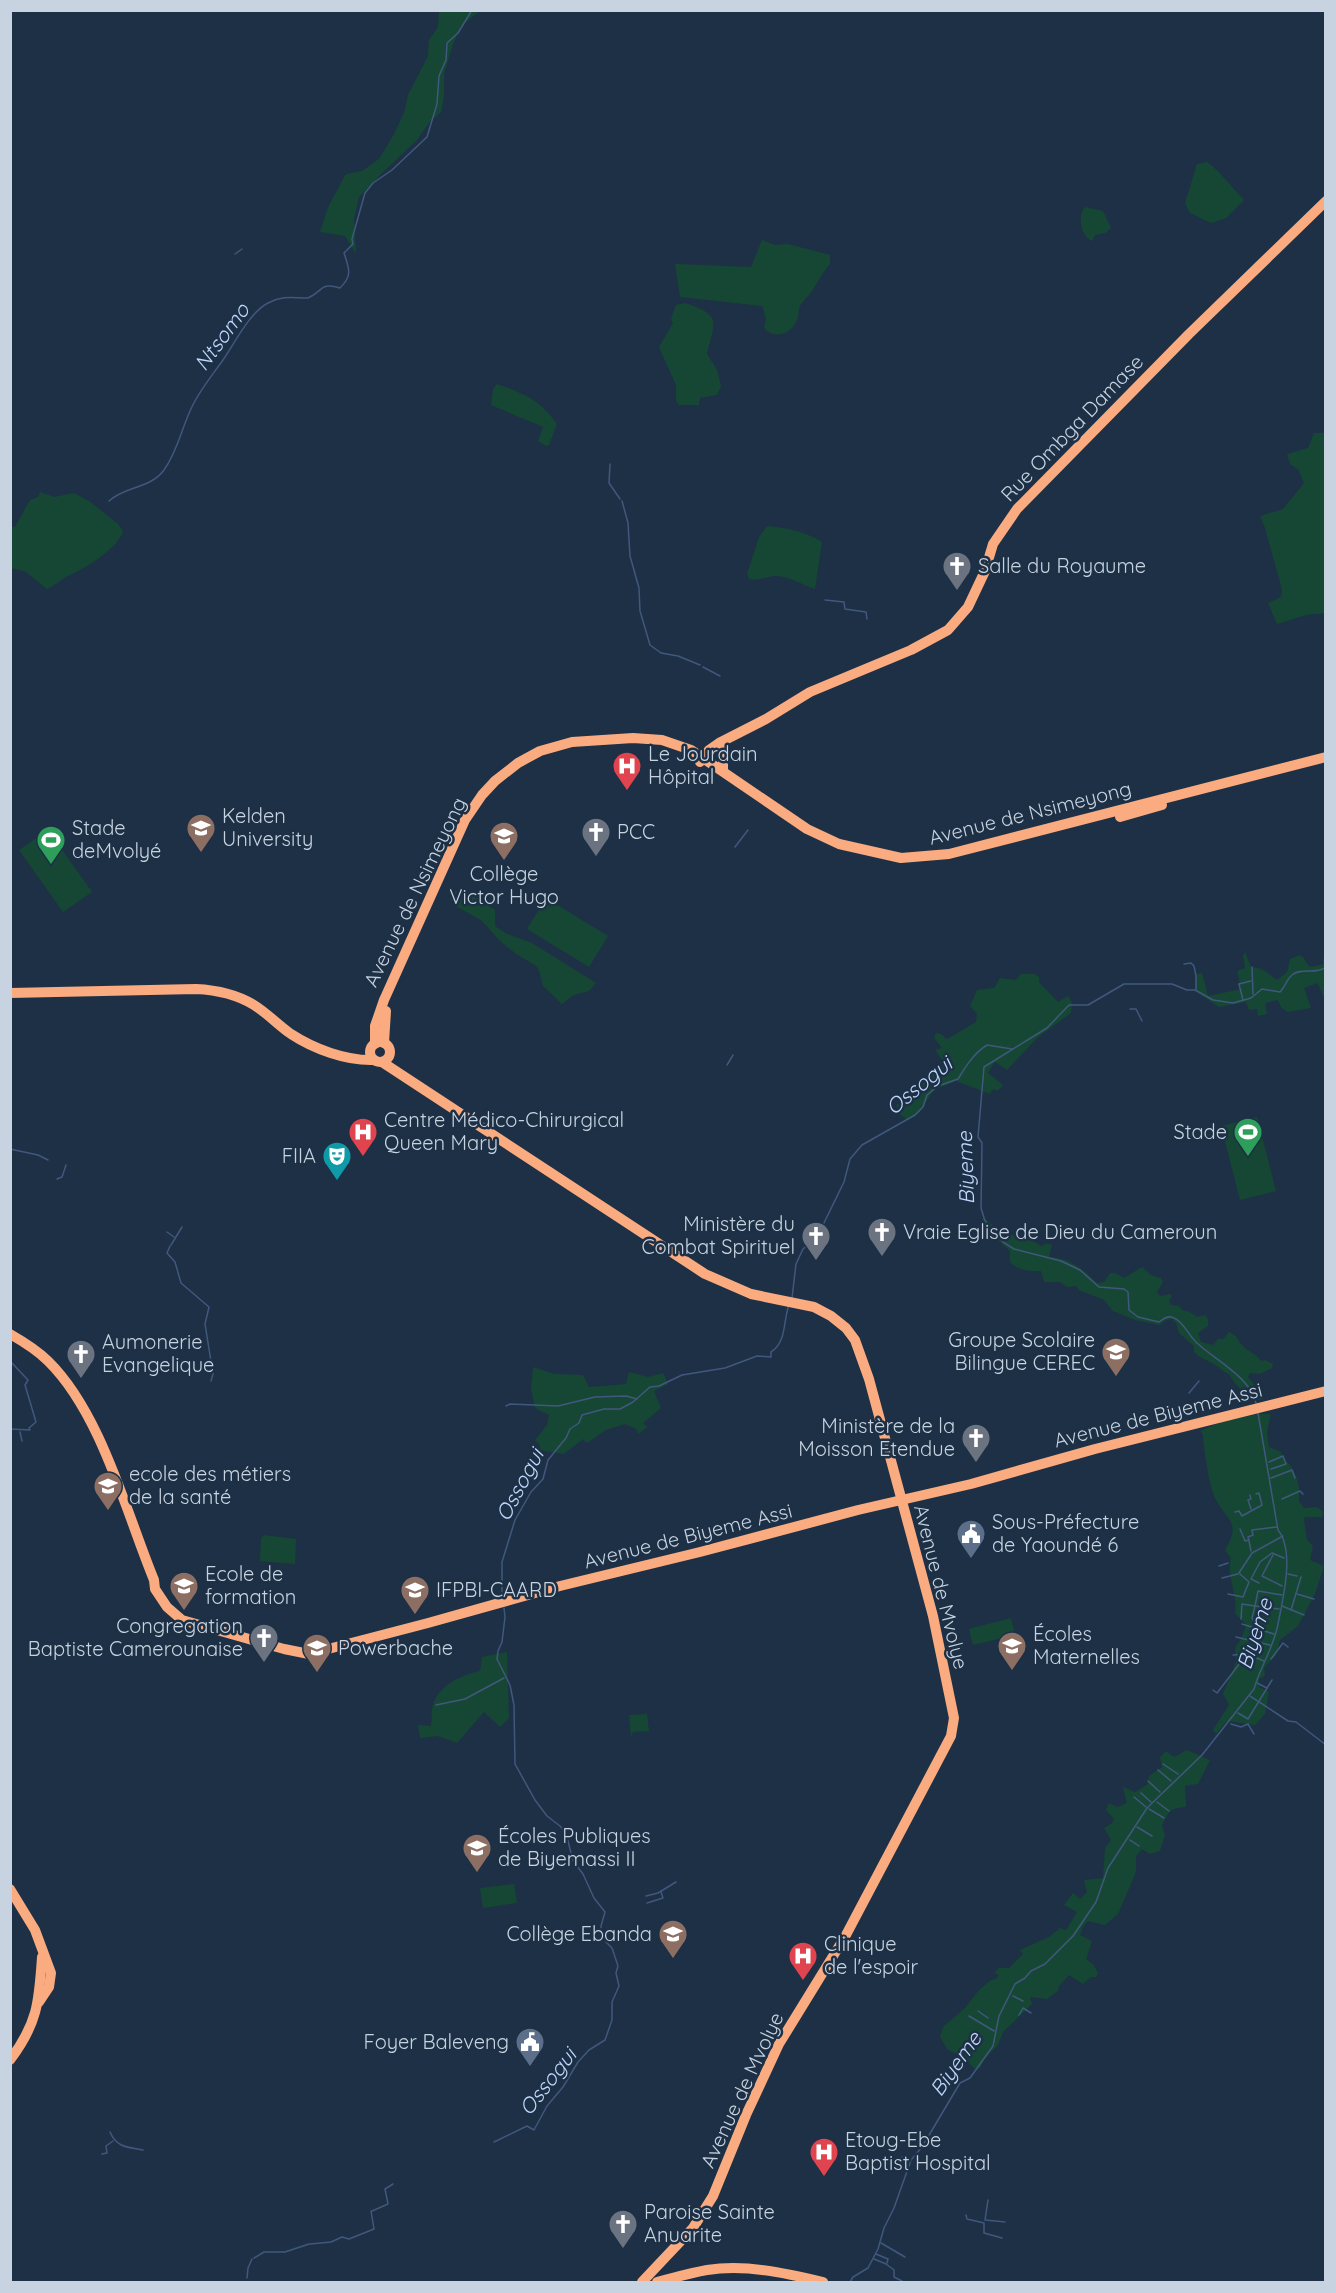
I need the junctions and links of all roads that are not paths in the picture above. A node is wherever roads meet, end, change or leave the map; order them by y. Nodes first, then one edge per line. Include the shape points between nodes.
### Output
1 (1326, 201) edge
2 (1326, 208) edge
3 (721, 745) junction
4 (685, 746) junction
5 (1325, 760) edge
6 (705, 762) junction
7 (723, 770) junction
8 (10, 993) edge
9 (379, 1052) junction
10 (10, 1334) edge
11 (1326, 1391) edge
12 (900, 1500) junction
13 (10, 1889) edge
14 (10, 2060) edge
15 (642, 2283) edge
16 (657, 2283) edge
17 (823, 2283) edge

1 - 3 main road, Rue Ombga Damase via 1017,508 993,544 968,607 948,630 911,650 824,684
2 - 3 main road, Rue Ombga Damase via 1020,516 1001,544 977,604 955,632 913,656 830,688
3 - 4 main road
3 - 6 main road, Rue Ombga Damase
3 - 7 main road
4 - 6 main road, Avenue de Nsimeyong
4 - 9 main road, Avenue de Nsimeyong via 648,738 572,742 528,757 495,781 471,812 449,853 381,1006 375,1026
5 - 6 main road, Avenue de Nsimeyong via 957,858 910,865 861,857 813,839
5 - 7 main road, Avenue de Nsimeyong via 949,854 910,858 839,844 815,833
6 - 7 main road, Avenue de Nsimeyong
6 - 9 main road, Avenue de Nsimeyong via 654,745 581,748 542,756 506,779 480,806 459,847 388,1003
8 - 9 main road via 196,988 218,991 254,1005 307,1043 345,1056
9 - 12 main road, Avenue de Mvolye via 413,1080 681,1260 734,1288 814,1307 846,1328 855,1340 869,1379
10 - 12 main road, Avenue de Biyeme Assi via 47,1359 79,1401 93,1426 155,1588 167,1607 182,1620 309,1654
11 - 12 main road, Avenue de Biyeme Assi
12 - 15 main road, Avenue de Mvolye via 933,1616 950,1694 954,1718 951,1736 846,1935 779,2044 713,2196 693,2229
13 - 14 main road via 36,1930 52,1979 25,2040
16 - 17 main road via 706,2270 744,2269

